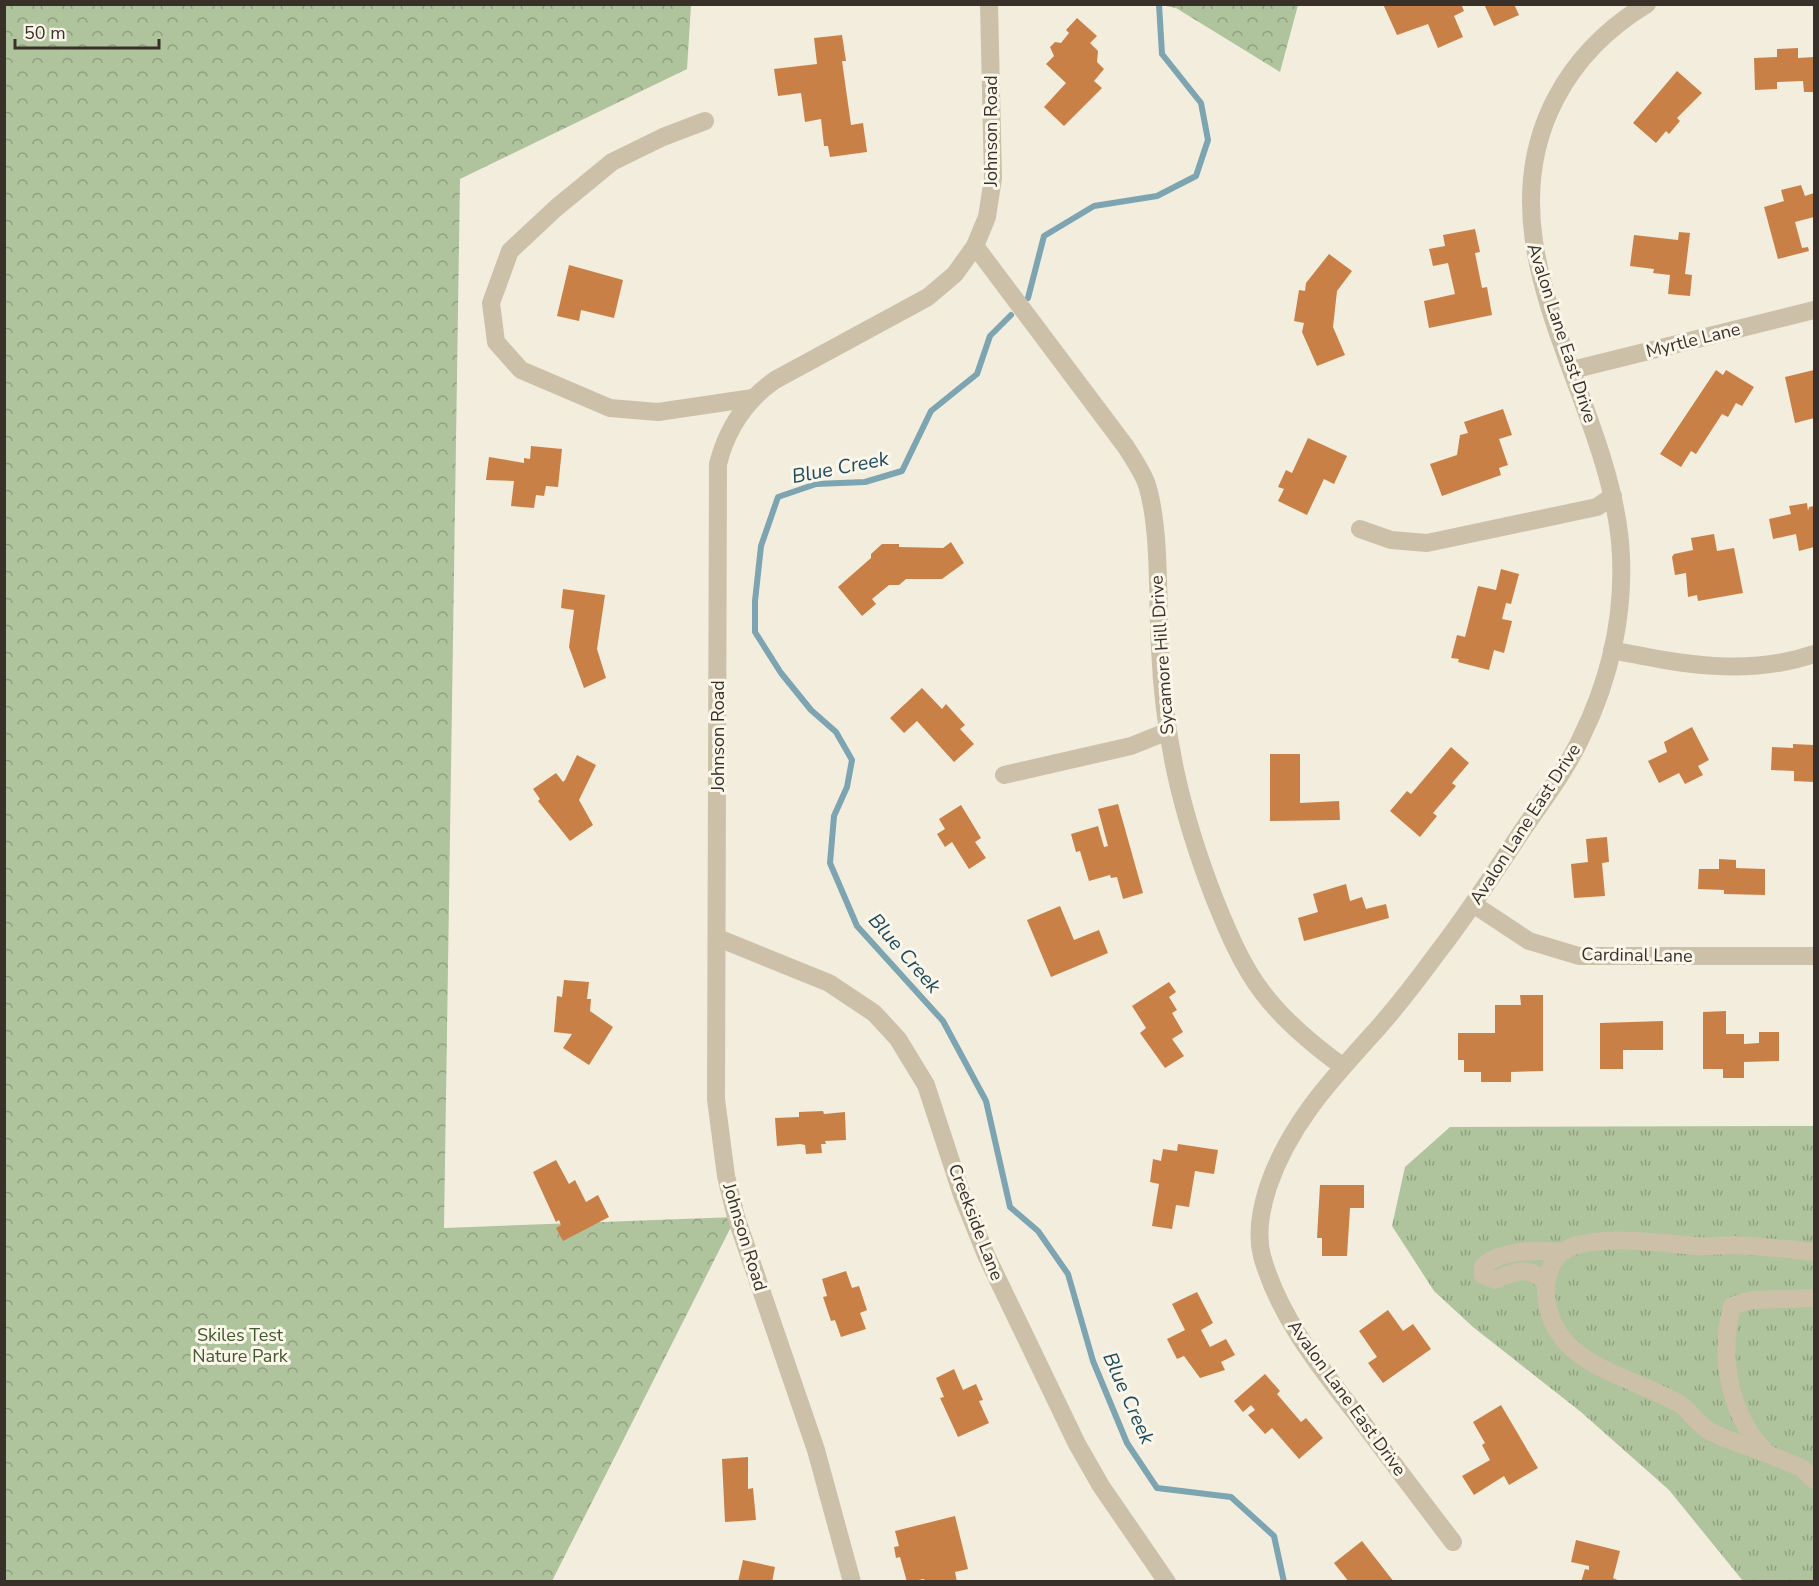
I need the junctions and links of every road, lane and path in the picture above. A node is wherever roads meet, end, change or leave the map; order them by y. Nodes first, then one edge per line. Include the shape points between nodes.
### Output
1 (988, 4) edge
2 (1647, 4) edge
3 (705, 121) dead end
4 (975, 246) junction
5 (1815, 309) edge
6 (1572, 370) junction
7 (753, 398) junction
8 (1613, 496) junction
9 (1359, 529) dead end
10 (1612, 650) junction
11 (1815, 654) edge
12 (1166, 732) junction
13 (1004, 776) dead end
14 (1473, 904) junction
15 (718, 938) junction
16 (1815, 956) edge
17 (1342, 1066) junction
18 (1562, 1252) junction
19 (1815, 1252) edge
20 (1546, 1283) junction
21 (1815, 1298) edge
22 (1768, 1454) junction
23 (1815, 1480) edge
24 (1453, 1542) dead end
25 (852, 1581) edge
26 (1167, 1581) edge

1 - 4 street, Johnson Road via 993,178 987,217
2 - 6 street, Avalon Lane East Drive via 1609,31 1579,62 1551,107 1534,157 1529,208 1532,244
3 - 7 street via 612,162 510,251 491,303 496,342 520,370 610,408 658,412
4 - 7 street, Johnson Road via 955,274 928,297 775,380
4 - 12 street, Sycamore Hill Drive via 1126,447 1143,476 1153,516
5 - 6 street, Myrtle Lane
6 - 8 street, Avalon Lane East Drive
7 - 15 street, Johnson Road via 730,428 718,464
8 - 9 street via 1597,507 1427,543 1391,540
8 - 10 street, Avalon Lane East Drive via 1621,568
10 - 11 street via 1707,667 1751,667
10 - 14 street, Avalon Lane East Drive via 1596,703 1573,754
12 - 13 street via 1131,746
12 - 17 street, Sycamore Hill Drive via 1195,845 1241,959 1279,1012
14 - 16 street, Cardinal Lane via 1529,940 1579,956
14 - 17 street, Avalon Lane East Drive via 1408,991
15 - 25 street, Johnson Road via 717,1099 726,1176 736,1217 816,1450
15 - 26 street, Creekside Lane via 830,983 874,1012 898,1039 926,1085 986,1255 1077,1444 1101,1486
17 - 24 street, Avalon Lane East Drive via 1310,1105 1279,1158 1261,1213 1262,1253 1278,1298 1305,1346
18 - 19 street via 1607,1241
18 - 20 street
18 - 20 street via 1538,1250 1492,1259 1483,1266 1483,1275 1495,1280 1526,1269
20 - 22 street via 1546,1300 1556,1328 1592,1365 1682,1405 1710,1432
21 - 22 street via 1751,1300 1732,1306 1727,1324 1730,1390 1753,1436
22 - 23 street via 1802,1468

